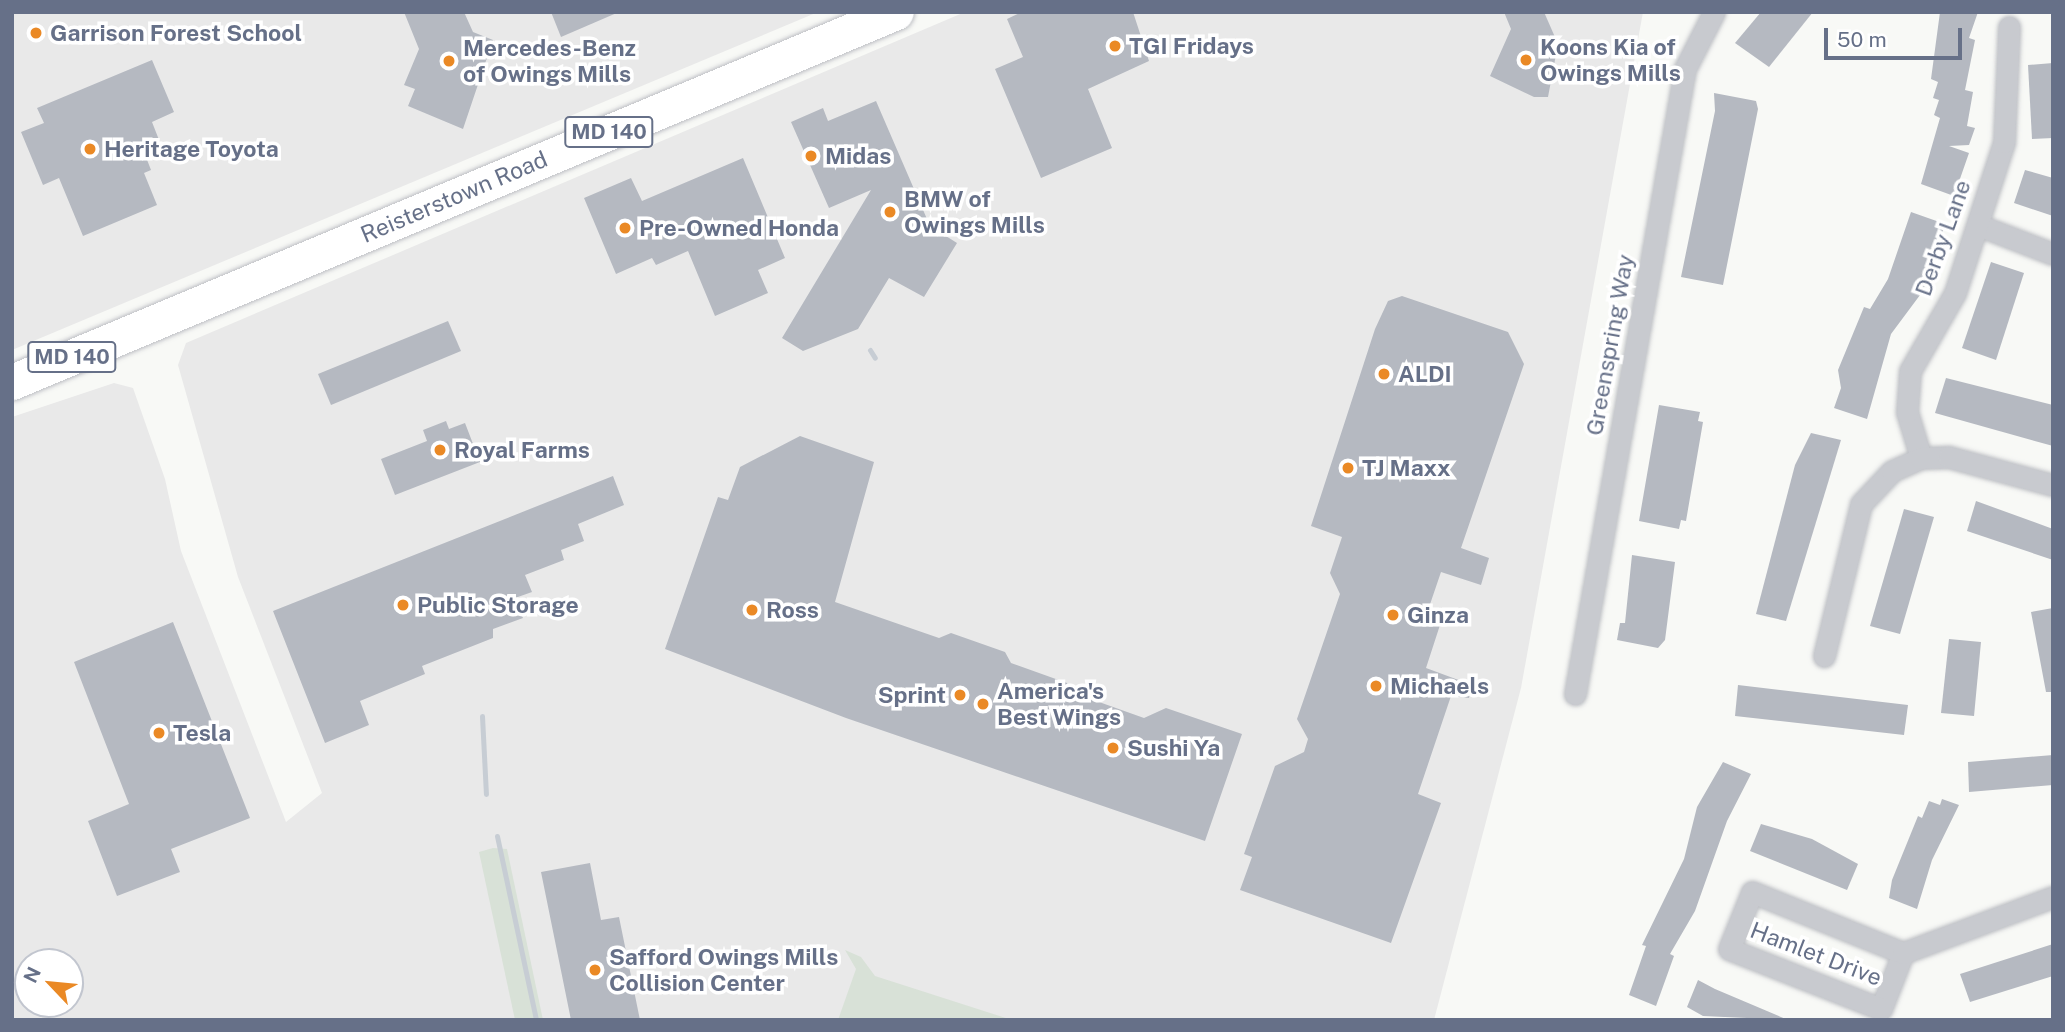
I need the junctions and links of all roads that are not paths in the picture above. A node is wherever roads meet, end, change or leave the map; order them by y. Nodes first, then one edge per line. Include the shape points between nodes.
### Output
1 (896, 12) edge
2 (1714, 12) edge
3 (2009, 27) dead end
4 (1978, 225) junction
5 (2053, 254) edge
6 (12, 382) edge
7 (1921, 458) junction
8 (2053, 485) edge
9 (1824, 656) dead end
10 (1575, 694) dead end
11 (2053, 897) edge
12 (1903, 953) junction

1 - 6 main road, Reisterstown Road / MD 140
2 - 10 street, Greenspring Way via 1685,69
3 - 4 street, Derby Lane via 2004,142
4 - 5 street
4 - 7 street, Derby Lane via 1955,293 1910,371 1907,412
7 - 8 street via 1979,461
7 - 9 street via 1892,471 1861,504
11 - 12 street, Hamlet Drive
12 - 12 street, Hamlet Drive via 1752,892 1729,949 1881,1009

